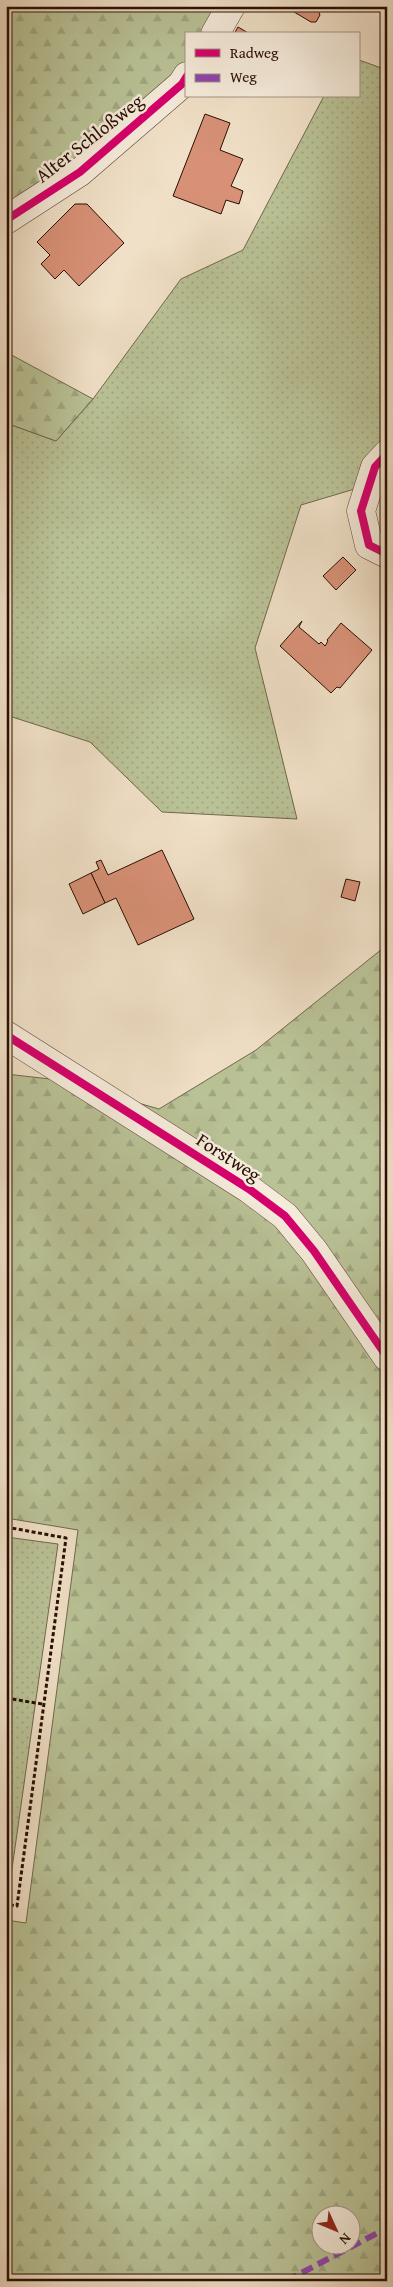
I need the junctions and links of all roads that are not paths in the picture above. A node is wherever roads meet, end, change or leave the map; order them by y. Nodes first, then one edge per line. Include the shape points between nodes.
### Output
1 (231, 6) edge
2 (216, 32) edge
3 (185, 79) edge
4 (6, 220) edge
5 (387, 454) edge
6 (387, 554) edge
7 (6, 1035) edge
8 (387, 1357) edge

1 - 2 street
3 - 4 street, Alter Schloßweg via 80,172
5 - 6 street via 375,467 361,511 369,545
7 - 8 street, Forstweg via 250,1189 285,1216 314,1251

